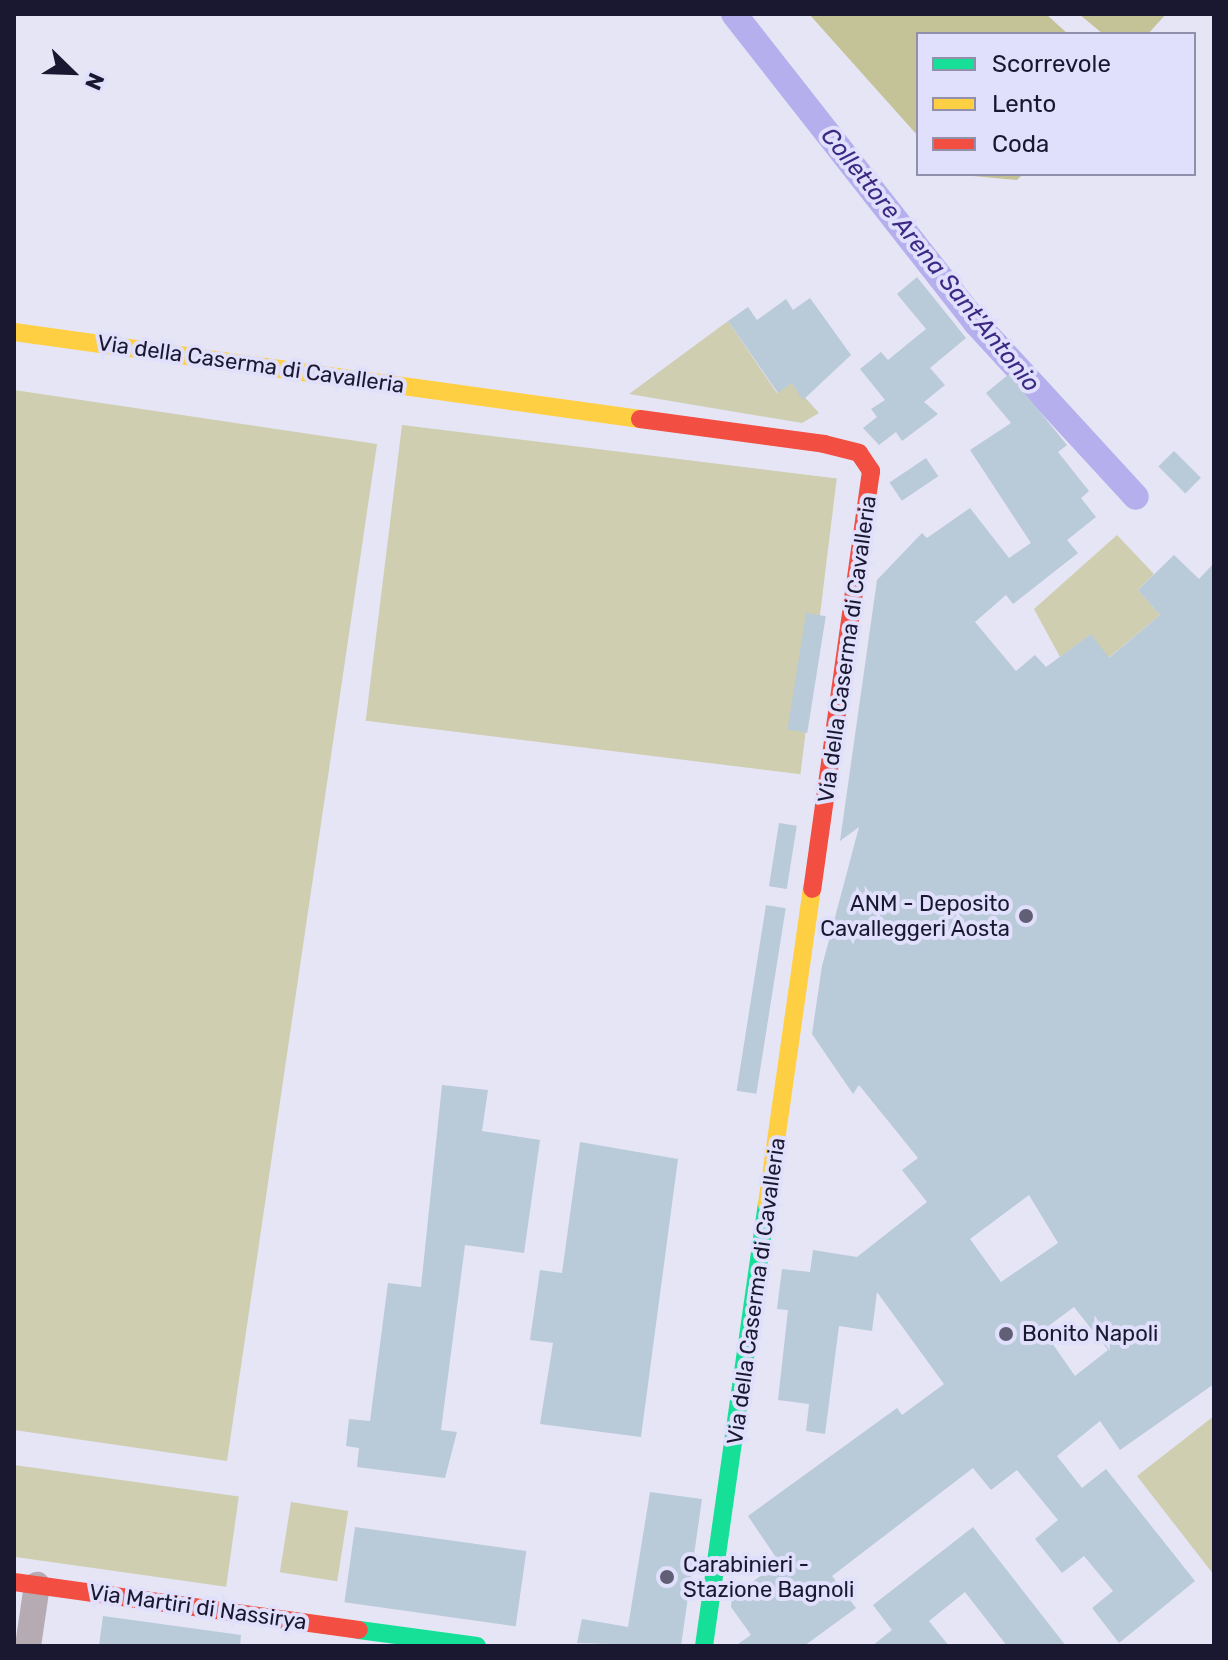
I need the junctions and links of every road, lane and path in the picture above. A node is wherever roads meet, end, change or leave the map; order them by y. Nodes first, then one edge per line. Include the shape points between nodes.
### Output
1 (14, 332) edge
2 (26, 1584) edge
3 (28, 1646) edge
4 (477, 1646) edge
5 (704, 1646) edge

1 - 5 street, Via della Caserma di Cavalleria via 824,444 859,453 871,471
2 - 3 street
2 - 4 street, Via Martiri di Nassirya

